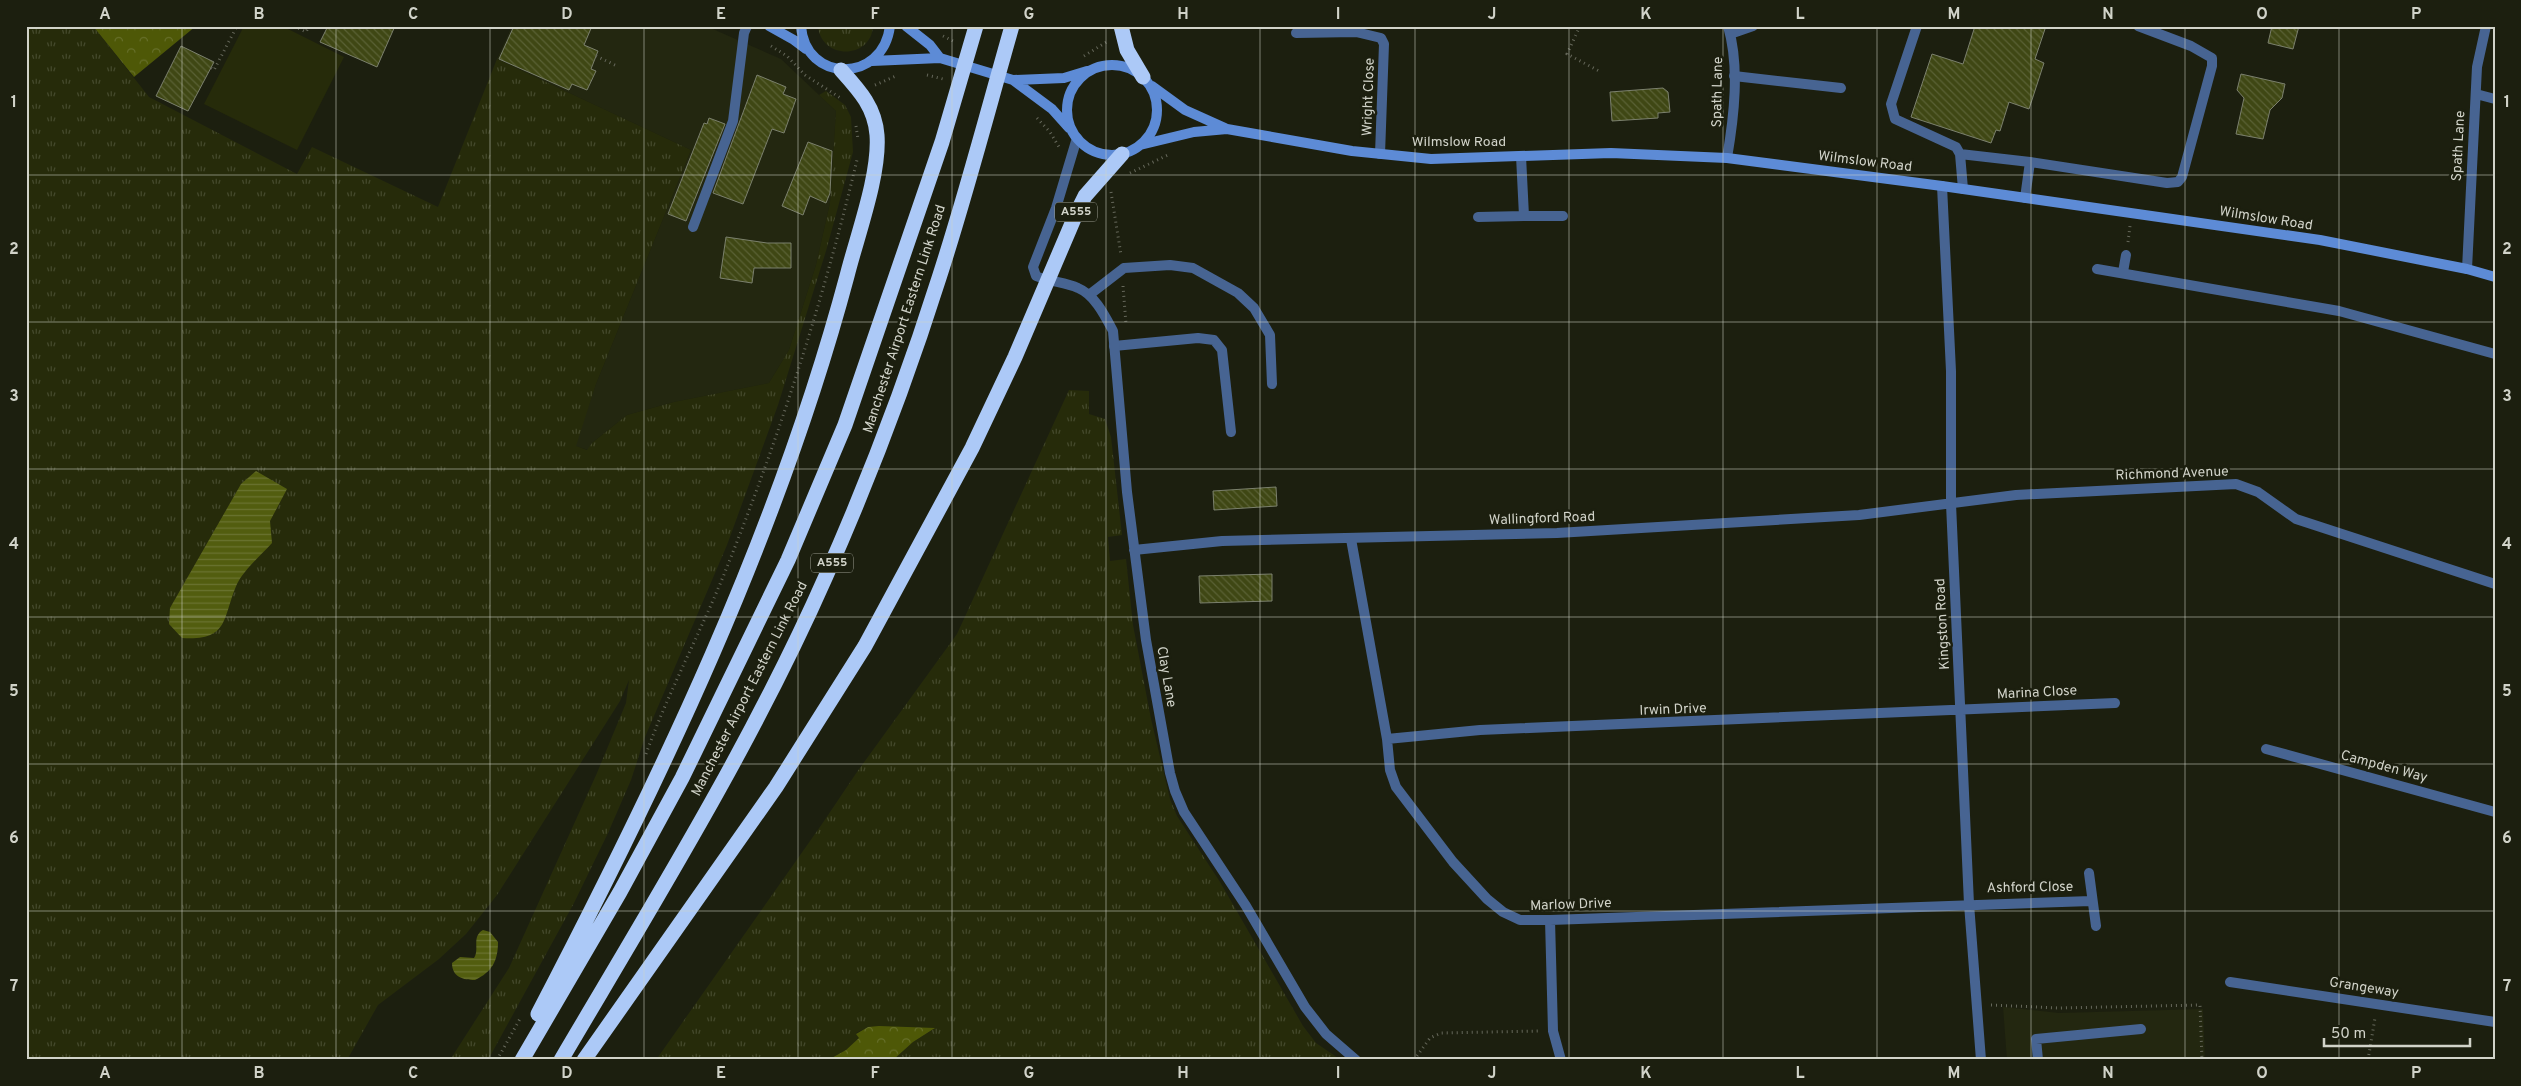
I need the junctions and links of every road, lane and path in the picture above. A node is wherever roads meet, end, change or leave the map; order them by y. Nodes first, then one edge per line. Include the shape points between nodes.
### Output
1 (237, 26) edge
2 (294, 26) edge
3 (309, 26) edge
4 (747, 26) edge
5 (769, 26) edge
6 (801, 26) edge
7 (890, 26) edge
8 (906, 26) edge
9 (976, 26) edge
10 (1012, 26) edge
11 (1121, 26) edge
12 (1580, 26) edge
13 (1753, 26) edge
14 (1917, 26) edge
15 (2138, 26) edge
16 (2486, 26) edge
17 (1729, 30) edge
18 (1296, 33) dead end
19 (1106, 42) dead end
20 (768, 44) dead end
21 (811, 53) junction
22 (596, 56) dead end
23 (943, 59) junction
24 (1077, 59) dead end
25 (872, 61) junction
26 (617, 66) dead end
27 (211, 68) dead end
28 (1093, 69) junction
29 (841, 70) junction
30 (1599, 71) dead end
31 (905, 73) dead end
32 (923, 74) dead end
33 (1734, 76) junction
34 (941, 78) dead end
35 (1012, 80) junction
36 (1145, 80) junction
37 (1840, 88) dead end
38 (870, 89) dead end
39 (2476, 94) junction
40 (2495, 99) edge
41 (848, 104) dead end
42 (1033, 114) dead end
43 (856, 124) dead end
44 (1227, 128) junction
45 (1194, 132) junction
46 (1075, 135) junction
47 (858, 142) dead end
48 (1140, 145) junction
49 (1059, 148) dead end
50 (859, 151) dead end
51 (1122, 154) junction
52 (1380, 154) junction
53 (1960, 154) junction
54 (1521, 156) junction
55 (1727, 158) junction
56 (2030, 162) junction
57 (1123, 178) dead end
58 (1111, 186) dead end
59 (1942, 186) junction
60 (1963, 189) junction
61 (2025, 198) junction
62 (2132, 212) junction
63 (1524, 216) junction
64 (1563, 216) dead end
65 (1478, 217) dead end
66 (693, 227) dead end
67 (2126, 255) joint
68 (1122, 260) dead end
69 (2097, 269) dead end
70 (2467, 269) junction
71 (2123, 272) junction
72 (2495, 277) edge
73 (1126, 279) dead end
74 (1046, 280) junction
75 (1089, 296) junction
76 (1128, 345) junction
77 (1114, 346) junction
78 (2495, 354) edge
79 (1272, 384) dead end
80 (1232, 432) dead end
81 (1951, 504) junction
82 (1351, 539) junction
83 (1134, 550) junction
84 (2495, 584) edge
85 (2115, 703) dead end
86 (1961, 711) junction
87 (1387, 739) junction
88 (2266, 749) dead end
89 (643, 763) dead end
90 (2495, 812) edge
91 (2089, 873) dead end
92 (2091, 901) junction
93 (1969, 904) junction
94 (1550, 920) junction
95 (2096, 926) dead end
96 (2230, 982) dead end
97 (2378, 1004) junction
98 (1978, 1006) junction
99 (525, 1010) dead end
100 (2495, 1022) edge
101 (2141, 1029) dead end
102 (1554, 1031) junction
103 (497, 1060) edge
104 (514, 1060) edge
105 (522, 1060) edge
106 (560, 1060) edge
107 (584, 1060) edge
108 (1356, 1060) edge
109 (1414, 1060) edge
110 (1561, 1060) edge
111 (1981, 1060) edge
112 (2038, 1060) edge
113 (2202, 1060) edge
114 (2368, 1060) edge

1 - 27 path via 214,70
2 - 3 path via 306,32
4 - 66 street via 733,121
5 - 21 main road
6 - 21 main road
7 - 25 main road via 885,47
8 - 23 main road
9 - 105 highway, Manchester Airport Eastern Link Road / A555 via 942,142 845,425 788,560 682,778
10 - 106 highway, Manchester Airport Eastern Link Road / A555 via 939,279 883,440 826,577 717,792
11 - 36 highway via 1127,50
12 - 30 path via 1566,54
13 - 17 street
14 - 53 street via 1890,104 1891,113 1894,119 1956,147
15 - 56 street via 2191,46 2212,58 2182,177 2178,182 2167,183
16 - 39 street, Spath Lane via 2477,67
17 - 33 street, Spath Lane
18 - 52 street, Wright Close via 1356,32 1381,38 1384,44
19 - 24 path
20 - 41 path via 787,56 805,75
21 - 29 main road via 823,64
22 - 26 path
23 - 25 main road
23 - 35 main road
25 - 29 main road via 858,68
28 - 35 main road via 1064,78
28 - 36 main road via 1120,66
28 - 46 main road via 1075,84 1070,95 1068,118
29 - 104 highway via 862,94 874,115 877,138 872,181 803,420 754,551 694,696 624,847
31 - 38 path via 881,81
32 - 34 path
33 - 37 street
33 - 55 street, Spath Lane
35 - 46 main road via 1052,109
36 - 44 main road, Wilmslow Road via 1185,110
36 - 48 main road via 1156,99 1157,110 1151,132
39 - 40 street
39 - 70 street, Spath Lane
42 - 49 path via 1050,132
43 - 47 path
44 - 45 main road, Wilmslow Road
44 - 52 main road, Wilmslow Road
45 - 48 main road, Wilmslow Road
45 - 57 path via 1178,150
46 - 51 main road via 1095,152
46 - 74 street via 1056,208 1033,268 1036,276
48 - 51 main road
50 - 89 path via 847,204 775,440 727,568
51 - 74 highway, A555 via 1085,196
52 - 54 main road, Wilmslow Road via 1431,159
53 - 56 street
53 - 60 street
54 - 55 main road, Wilmslow Road via 1611,153
54 - 63 street
55 - 59 main road, Wilmslow Road
56 - 61 street
58 - 68 path
59 - 60 main road, Wilmslow Road
59 - 81 street, Kingston Road via 1951,371
60 - 61 main road, Wilmslow Road
61 - 62 main road, Wilmslow Road
62 - 67 path
62 - 70 main road, Wilmslow Road via 2320,240
63 - 64 street
63 - 65 street
67 - 71 street
69 - 71 street
70 - 72 main road, Wilmslow Road
71 - 78 street via 2339,310
73 - 76 path via 1123,287
74 - 75 street, Clay Lane via 1079,288
74 - 107 highway via 1015,357 972,448 865,646 776,787
75 - 77 street, Clay Lane via 1113,331
75 - 79 street via 1124,268 1170,265 1200,271 1238,293 1254,308 1270,335
76 - 77 street
76 - 80 street via 1198,338 1214,340 1222,350
77 - 83 street, Clay Lane
81 - 82 street, Wallingford Road via 1859,515 1576,532
81 - 84 street, Richmond Avenue via 2016,495 2236,484 2258,492 2303,522
81 - 86 street, Kingston Road
82 - 83 street, Wallingford Road via 1222,541
82 - 87 street, Marlow Drive
83 - 108 street, Clay Lane via 1156,702 1170,773 1181,805 1310,1014 1326,1034
85 - 86 street, Marina Close
86 - 87 street, Irwin Drive via 1480,730
86 - 93 street, Kingston Road
87 - 94 street, Marlow Drive via 1390,770 1396,787 1467,877 1503,912 1520,920
88 - 90 street, Campden Way
91 - 92 street, Ashford Close
92 - 93 street, Ashford Close
92 - 95 street, Ashford Close
93 - 94 street, Marlow Drive
93 - 98 street, Kingston Road
94 - 102 street
96 - 97 street, Grangeway
97 - 100 street, Grangeway
97 - 114 path
98 - 111 street, Kingston Road
98 - 113 path via 2200,1005
99 - 103 path
101 - 112 street via 2036,1039
102 - 109 path via 1441,1033 1430,1038
102 - 110 street

